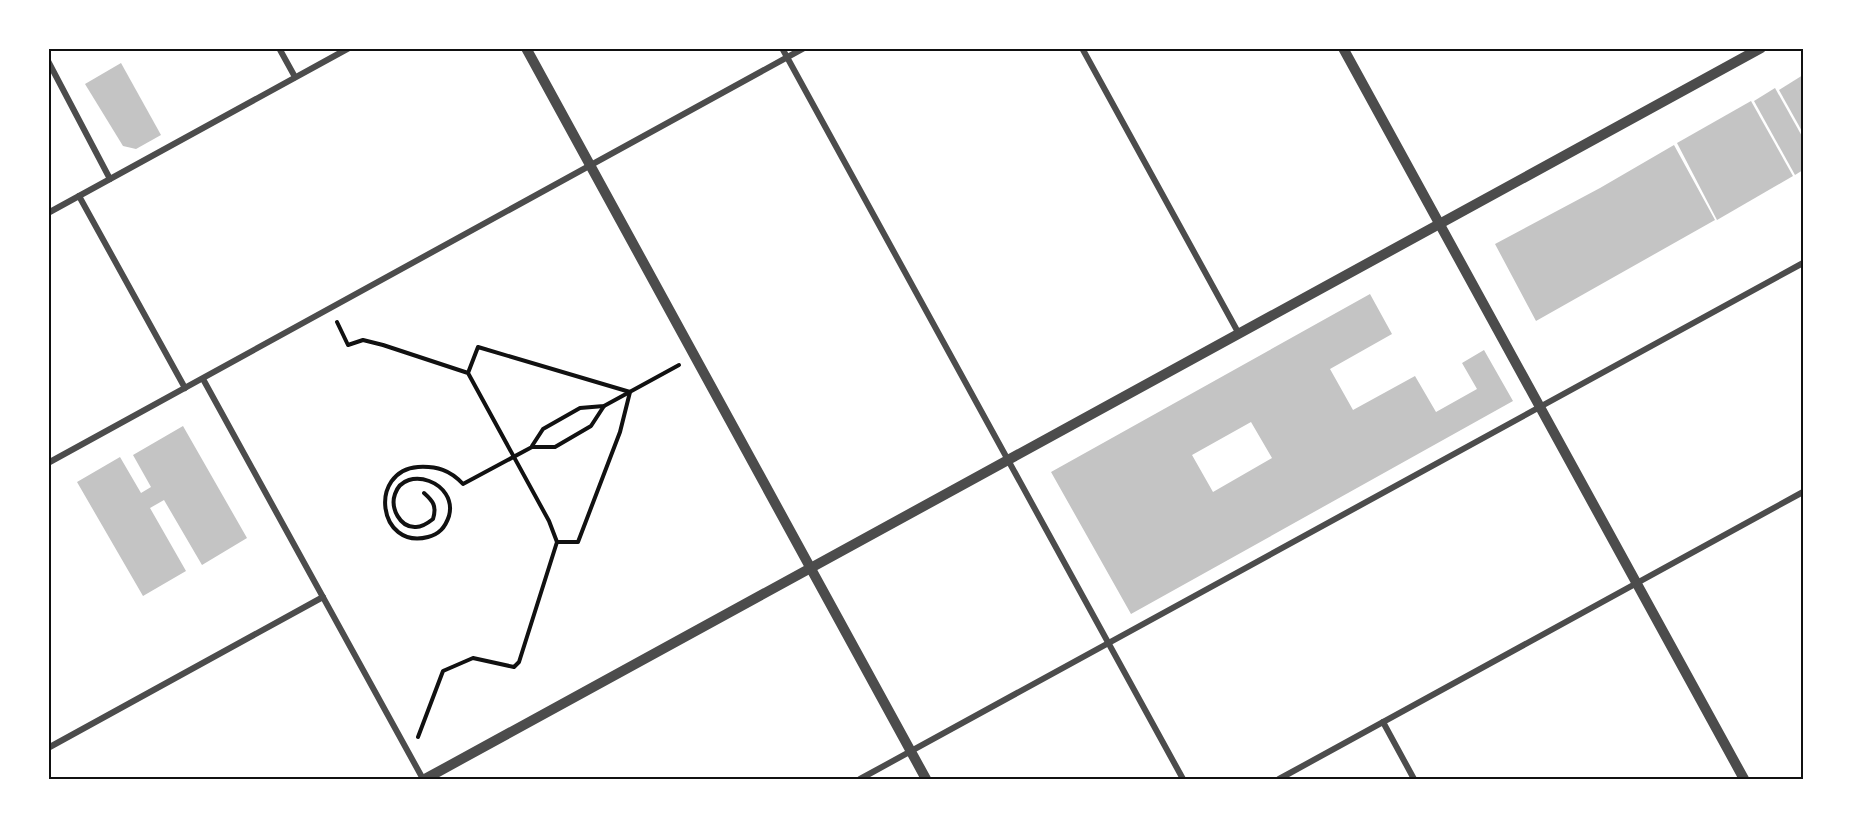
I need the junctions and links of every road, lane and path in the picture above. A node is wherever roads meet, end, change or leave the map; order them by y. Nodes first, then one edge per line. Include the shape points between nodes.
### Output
1 (279, 48) edge
2 (349, 48) edge
3 (526, 48) edge
4 (782, 48) edge
5 (804, 48) edge
6 (1082, 48) edge
7 (1343, 48) edge
8 (1761, 48) edge
9 (788, 57) junction
10 (48, 61) edge
11 (295, 77) junction
12 (591, 165) junction
13 (110, 179) junction
14 (79, 196) junction
15 (48, 213) edge
16 (1440, 224) junction
17 (1803, 263) edge
18 (330, 309) junction
19 (1239, 334) junction
20 (695, 356) junction
21 (468, 373) junction
22 (203, 379) junction
23 (185, 388) junction
24 (630, 392) junction
25 (604, 406) junction
26 (1540, 407) junction
27 (532, 447) junction
28 (514, 456) junction
29 (1008, 460) junction
30 (48, 463) edge
31 (1803, 492) edge
32 (423, 493) dead end
33 (557, 542) junction
34 (811, 568) junction
35 (1636, 583) junction
36 (322, 597) junction
37 (1108, 644) junction
38 (1383, 722) junction
39 (48, 748) edge
40 (911, 751) junction
41 (411, 757) junction
42 (437, 776) edge
43 (424, 779) edge
44 (860, 779) edge
45 (926, 779) edge
46 (1183, 779) edge
47 (1279, 779) edge
48 (1414, 779) edge
49 (1744, 779) edge

1 - 11 street
2 - 11 street
3 - 12 street
4 - 9 street
5 - 9 street
6 - 19 street
7 - 16 street
8 - 16 street
9 - 12 street
9 - 29 street
10 - 13 street
11 - 13 street
12 - 18 street
12 - 20 street
13 - 14 street
14 - 15 street
14 - 23 street
16 - 19 street
16 - 26 street
17 - 26 street
18 - 21 path via 348,345 363,340
18 - 22 street
19 - 29 street
20 - 24 path
20 - 34 street
21 - 24 path via 478,347
21 - 28 path
22 - 23 street
22 - 36 street
23 - 30 street
24 - 25 path
24 - 33 path via 620,432 578,542
25 - 27 path via 580,408 543,429
25 - 27 path via 591,426 555,447
26 - 35 street
26 - 37 street
27 - 28 path
28 - 32 path via 463,484 453,474 431,466 412,468 396,477 384,499 385,510 391,525 402,536 430,537 442,530 447,520 451,507 447,494 439,485 418,479 409,480 396,492 393,501 400,520 416,527 433,519 434,502
28 - 33 path
29 - 34 street
29 - 37 street
31 - 35 street
33 - 41 path via 519,662 514,667 473,658 443,671
34 - 40 street
34 - 42 street
35 - 38 street
35 - 49 street
36 - 39 street
36 - 41 street
37 - 40 street
37 - 46 street
38 - 47 street
38 - 48 street
40 - 44 street
40 - 45 street
41 - 43 street
42 - 43 street

